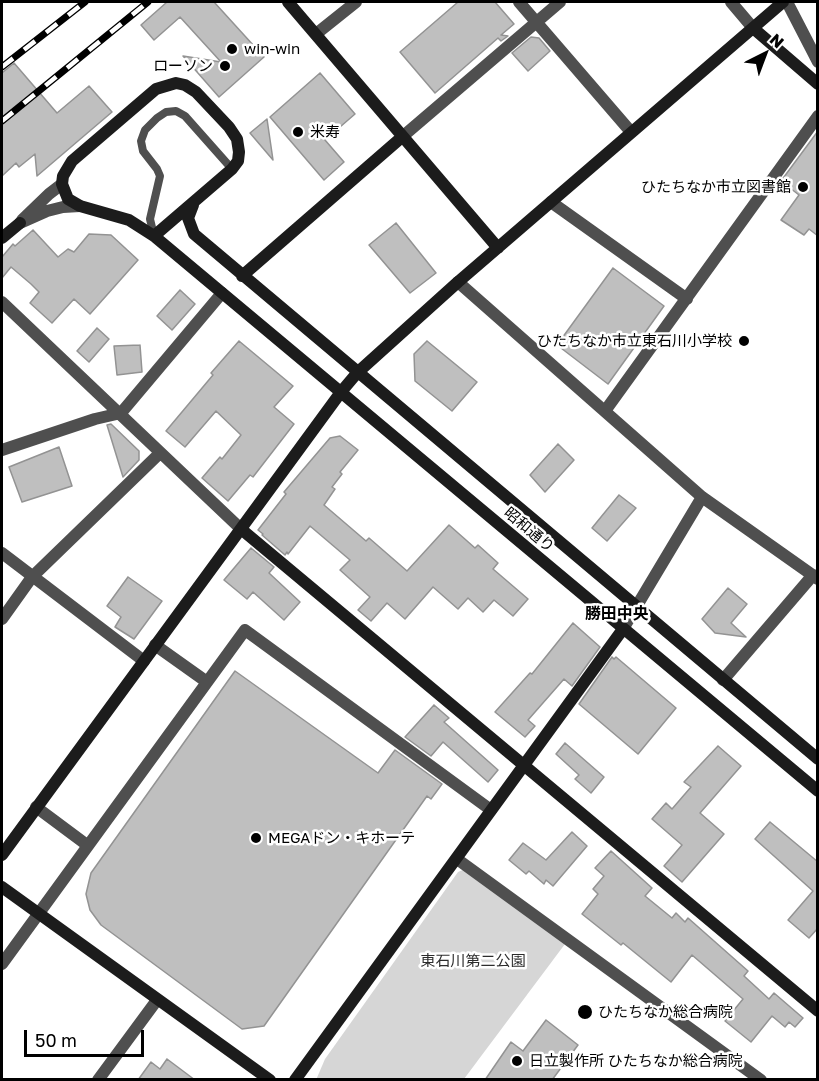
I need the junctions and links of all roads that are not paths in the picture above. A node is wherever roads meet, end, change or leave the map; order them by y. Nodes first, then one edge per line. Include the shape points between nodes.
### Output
1 (288, 2) edge
2 (356, 2) edge
3 (519, 2) edge
4 (560, 2) edge
5 (731, 2) edge
6 (785, 2) edge
7 (537, 23) junction
8 (753, 28) junction
9 (316, 34) junction
10 (818, 62) edge
11 (818, 84) edge
12 (818, 116) edge
13 (631, 132) junction
14 (402, 137) junction
15 (232, 170) junction
16 (62, 184) junction
17 (551, 202) junction
18 (194, 204) junction
19 (80, 206) junction
20 (20, 223) junction
21 (154, 236) junction
22 (2, 238) edge
23 (498, 248) junction
24 (242, 276) junction
25 (458, 282) junction
26 (222, 293) junction
27 (687, 299) junction
28 (2, 302) edge
29 (357, 373) junction
30 (341, 392) junction
31 (605, 411) junction
32 (121, 413) junction
33 (2, 450) edge
34 (160, 453) junction
35 (702, 497) junction
36 (241, 529) junction
37 (2, 554) edge
38 (32, 577) junction
39 (815, 577) edge
40 (636, 607) junction
41 (2, 619) edge
42 (624, 629) junction
43 (156, 645) junction
44 (144, 661) junction
45 (723, 680) junction
46 (207, 682) junction
47 (818, 759) edge
48 (524, 765) junction
49 (818, 791) edge
50 (36, 807) junction
51 (491, 810) junction
52 (87, 845) junction
53 (2, 855) edge
54 (457, 859) junction
55 (2, 887) edge
56 (39, 914) junction
57 (2, 964) edge
58 (157, 1000) junction
59 (818, 1011) edge
60 (98, 1080) edge
61 (270, 1080) edge
62 (295, 1080) edge
63 (761, 1080) edge

1 - 9 street
2 - 9 street
3 - 7 street
4 - 7 street
5 - 8 street
6 - 8 street
6 - 10 street
7 - 13 street
7 - 14 street
8 - 11 street
8 - 13 street
9 - 14 street
12 - 27 street
13 - 17 street
14 - 23 street
14 - 24 street
15 - 16 street via 238,161 237,139 196,92 176,83 156,89 72,161
15 - 18 street
15 - 21 lane via 185,116 176,111 157,118 141,141 143,151 160,176 150,219
16 - 19 street via 68,199
16 - 20 street
17 - 23 street
17 - 27 street
18 - 21 street
18 - 24 street, 昭和通り via 188,219 194,234
19 - 20 street via 47,211
19 - 21 street, 昭和通り via 118,216
20 - 22 street
21 - 26 street, 昭和通り
23 - 25 street
24 - 29 street, 昭和通り
25 - 29 street
25 - 31 street
26 - 30 street, 昭和通り
26 - 32 street
27 - 31 street
28 - 32 street
29 - 30 street
29 - 40 street, 昭和通り
30 - 36 street
30 - 42 street, 昭和通り
31 - 35 street
32 - 33 street
32 - 34 street
34 - 36 street
34 - 38 street
35 - 39 street
35 - 40 street
36 - 43 street
36 - 48 street
37 - 38 street
38 - 41 street
38 - 44 street
39 - 45 street
40 - 42 street
40 - 45 street, 昭和通り
42 - 48 street
42 - 49 street, 昭和通り
43 - 44 street
43 - 46 street
44 - 50 street
45 - 47 street, 昭和通り
46 - 51 street via 245,630
46 - 52 street
48 - 51 street
48 - 59 street
50 - 52 street
50 - 53 street
51 - 54 street
52 - 56 street
54 - 62 street
54 - 63 street
55 - 56 street
56 - 57 street
56 - 58 street
58 - 60 street
58 - 61 street

